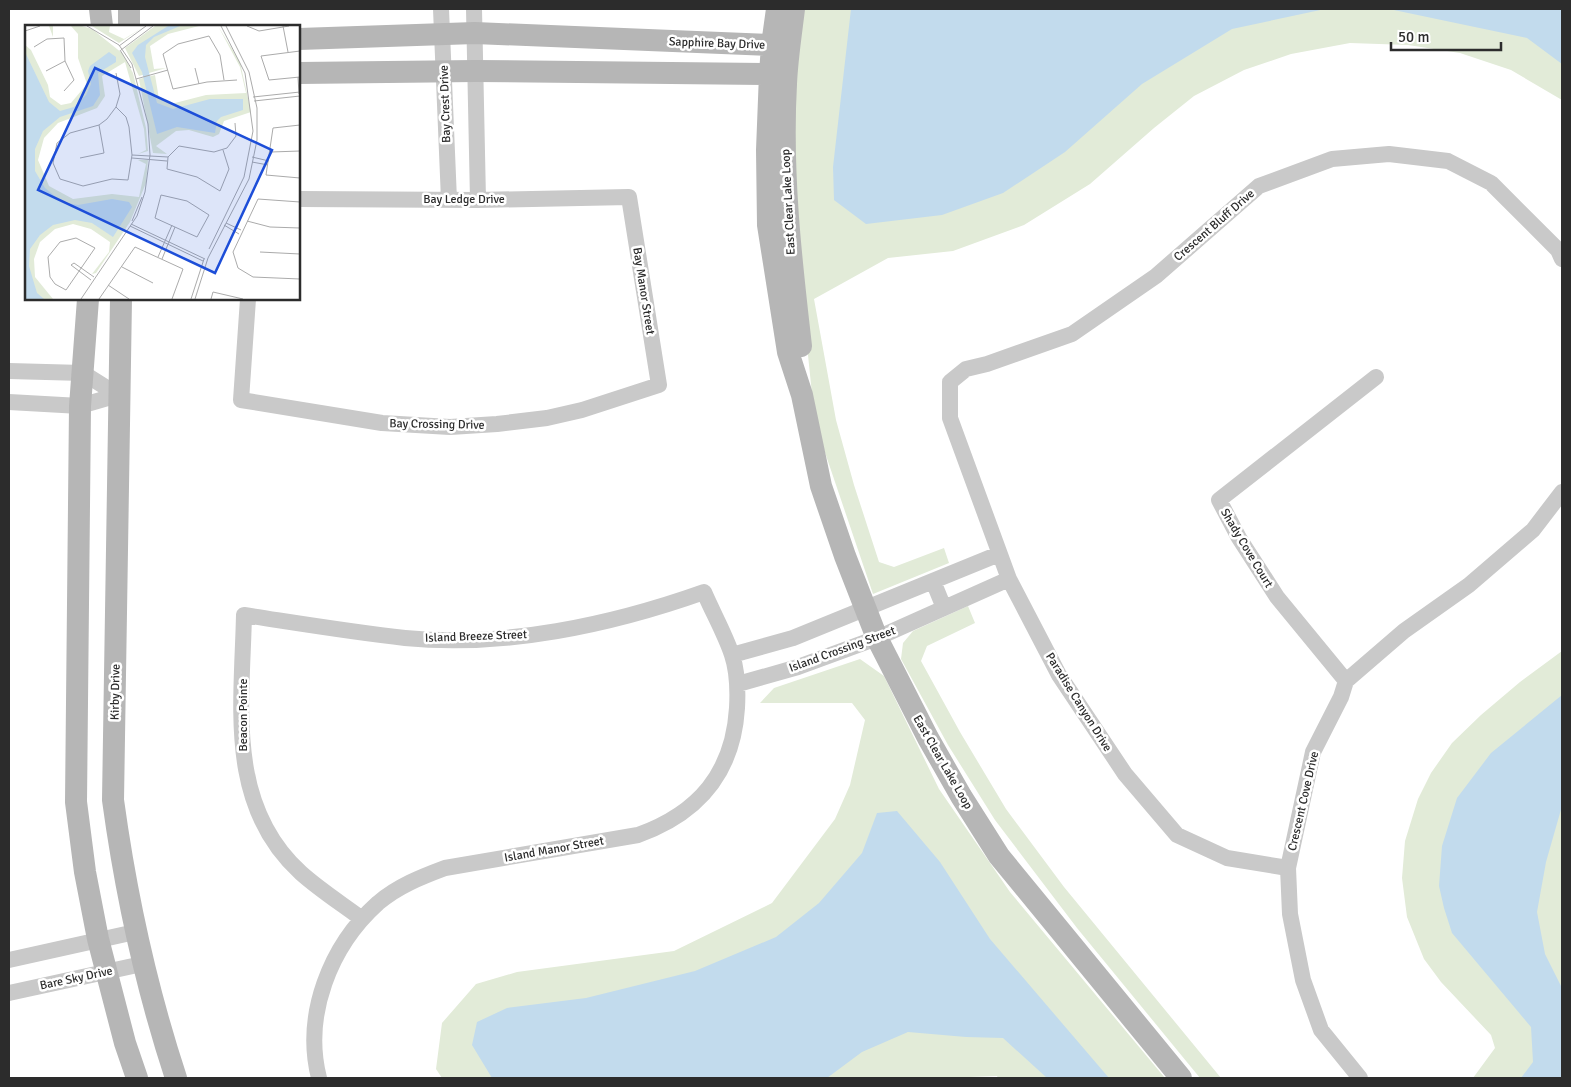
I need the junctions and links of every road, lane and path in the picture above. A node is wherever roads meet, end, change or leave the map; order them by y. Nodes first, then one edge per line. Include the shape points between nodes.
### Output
1 (100, 9) edge
2 (129, 9) edge
3 (441, 9) edge
4 (474, 9) edge
5 (777, 9) edge
6 (794, 9) edge
7 (102, 25) edge
8 (129, 25) edge
9 (475, 33) junction
10 (442, 34) junction
11 (300, 39) edge
12 (779, 53) junction
13 (475, 70) junction
14 (444, 71) junction
15 (300, 73) edge
16 (770, 74) junction
17 (629, 197) joint
18 (300, 199) edge
19 (450, 200) junction
20 (478, 200) junction
21 (1562, 260) edge
22 (88, 300) edge
23 (121, 300) edge
24 (248, 300) edge
25 (9, 371) edge
26 (82, 373) junction
27 (1376, 377) dead end
28 (659, 385) joint
29 (118, 394) junction
30 (802, 395) junction
31 (9, 402) edge
32 (80, 406) junction
33 (950, 418) joint
34 (1562, 492) edge
35 (999, 554) junction
36 (1009, 580) junction
37 (933, 581) junction
38 (704, 592) joint
39 (866, 608) junction
40 (944, 608) junction
41 (244, 615) joint
42 (877, 638) junction
43 (732, 655) junction
44 (1346, 681) junction
45 (738, 684) junction
46 (1288, 868) junction
47 (362, 919) junction
48 (135, 932) junction
49 (98, 939) junction
50 (9, 960) edge
51 (142, 964) junction
52 (106, 972) junction
53 (9, 993) edge
54 (137, 1078) edge
55 (176, 1078) edge
56 (319, 1078) edge
57 (1181, 1078) edge
58 (1360, 1078) edge

1 - 7 street
2 - 8 street
3 - 10 street, Bay Crest Drive
4 - 9 street
5 - 12 street
6 - 12 street, East Clear Lake Loop
9 - 10 street, Sapphire Bay Drive
9 - 12 street, Sapphire Bay Drive
9 - 13 street
10 - 11 street, Sapphire Bay Drive
10 - 14 street, Bay Crest Drive
12 - 16 street, East Clear Lake Loop
12 - 30 street, East Clear Lake Loop via 786,87 786,165 802,356
13 - 14 street
13 - 16 street
13 - 20 street
14 - 15 street
14 - 19 street, Bay Crest Drive
16 - 30 street, East Clear Lake Loop via 768,225 788,352
17 - 20 street, Bay Ledge Drive
17 - 28 street, Bay Manor Street
18 - 19 street, Bay Ledge Drive
19 - 20 street, Bay Ledge Drive
21 - 33 street, Crescent Bluff Drive via 1558,250 1491,183 1448,161 1389,154 1332,159 1259,186 1156,276 1072,334 966,369 950,382
22 - 26 street
23 - 29 street, Kirby Drive
24 - 28 street, Bay Crossing Drive via 241,400 382,423 450,427 547,418
25 - 26 street
26 - 29 street
26 - 32 street
27 - 44 street, Shady Cove Court via 1218,500 1277,598
29 - 32 street
29 - 48 street, Kirby Drive via 114,800
30 - 39 street, East Clear Lake Loop via 821,486
31 - 32 street
32 - 49 street via 76,802
33 - 35 street, Paradise Canyon Drive
34 - 44 street, Crescent Cove Drive via 1532,530 1469,585 1404,631
35 - 36 street, Paradise Canyon Drive
35 - 37 street
36 - 40 street, Island Crossing Street
36 - 46 street, Paradise Canyon Drive via 1070,691 1125,774 1177,835 1227,858
37 - 39 street
37 - 40 street
38 - 41 street, Island Breeze Street via 613,620 556,631 489,638 407,638
38 - 43 street, Island Manor Street
39 - 42 street, East Clear Lake Loop
39 - 43 street via 793,638
40 - 42 street, Island Crossing Street
41 - 47 street, Beacon Pointe via 243,758 256,807 267,830 301,873
42 - 45 street, Island Crossing Street via 798,667
42 - 57 street, East Clear Lake Loop via 928,738 999,856
43 - 45 street, Island Manor Street
44 - 46 street, Crescent Cove Drive via 1313,752
45 - 47 street, Island Manor Street via 729,752 709,787 675,819 638,835 445,868 399,888
46 - 58 street, Crescent Cove Drive via 1290,914 1303,980 1320,1030
47 - 56 street, Island Manor Street via 341,946 320,995 315,1045
48 - 49 street
48 - 51 street, Kirby Drive
49 - 50 street
49 - 52 street
51 - 52 street, Bare Sky Drive
51 - 55 street, Kirby Drive
52 - 53 street, Bare Sky Drive
52 - 54 street

